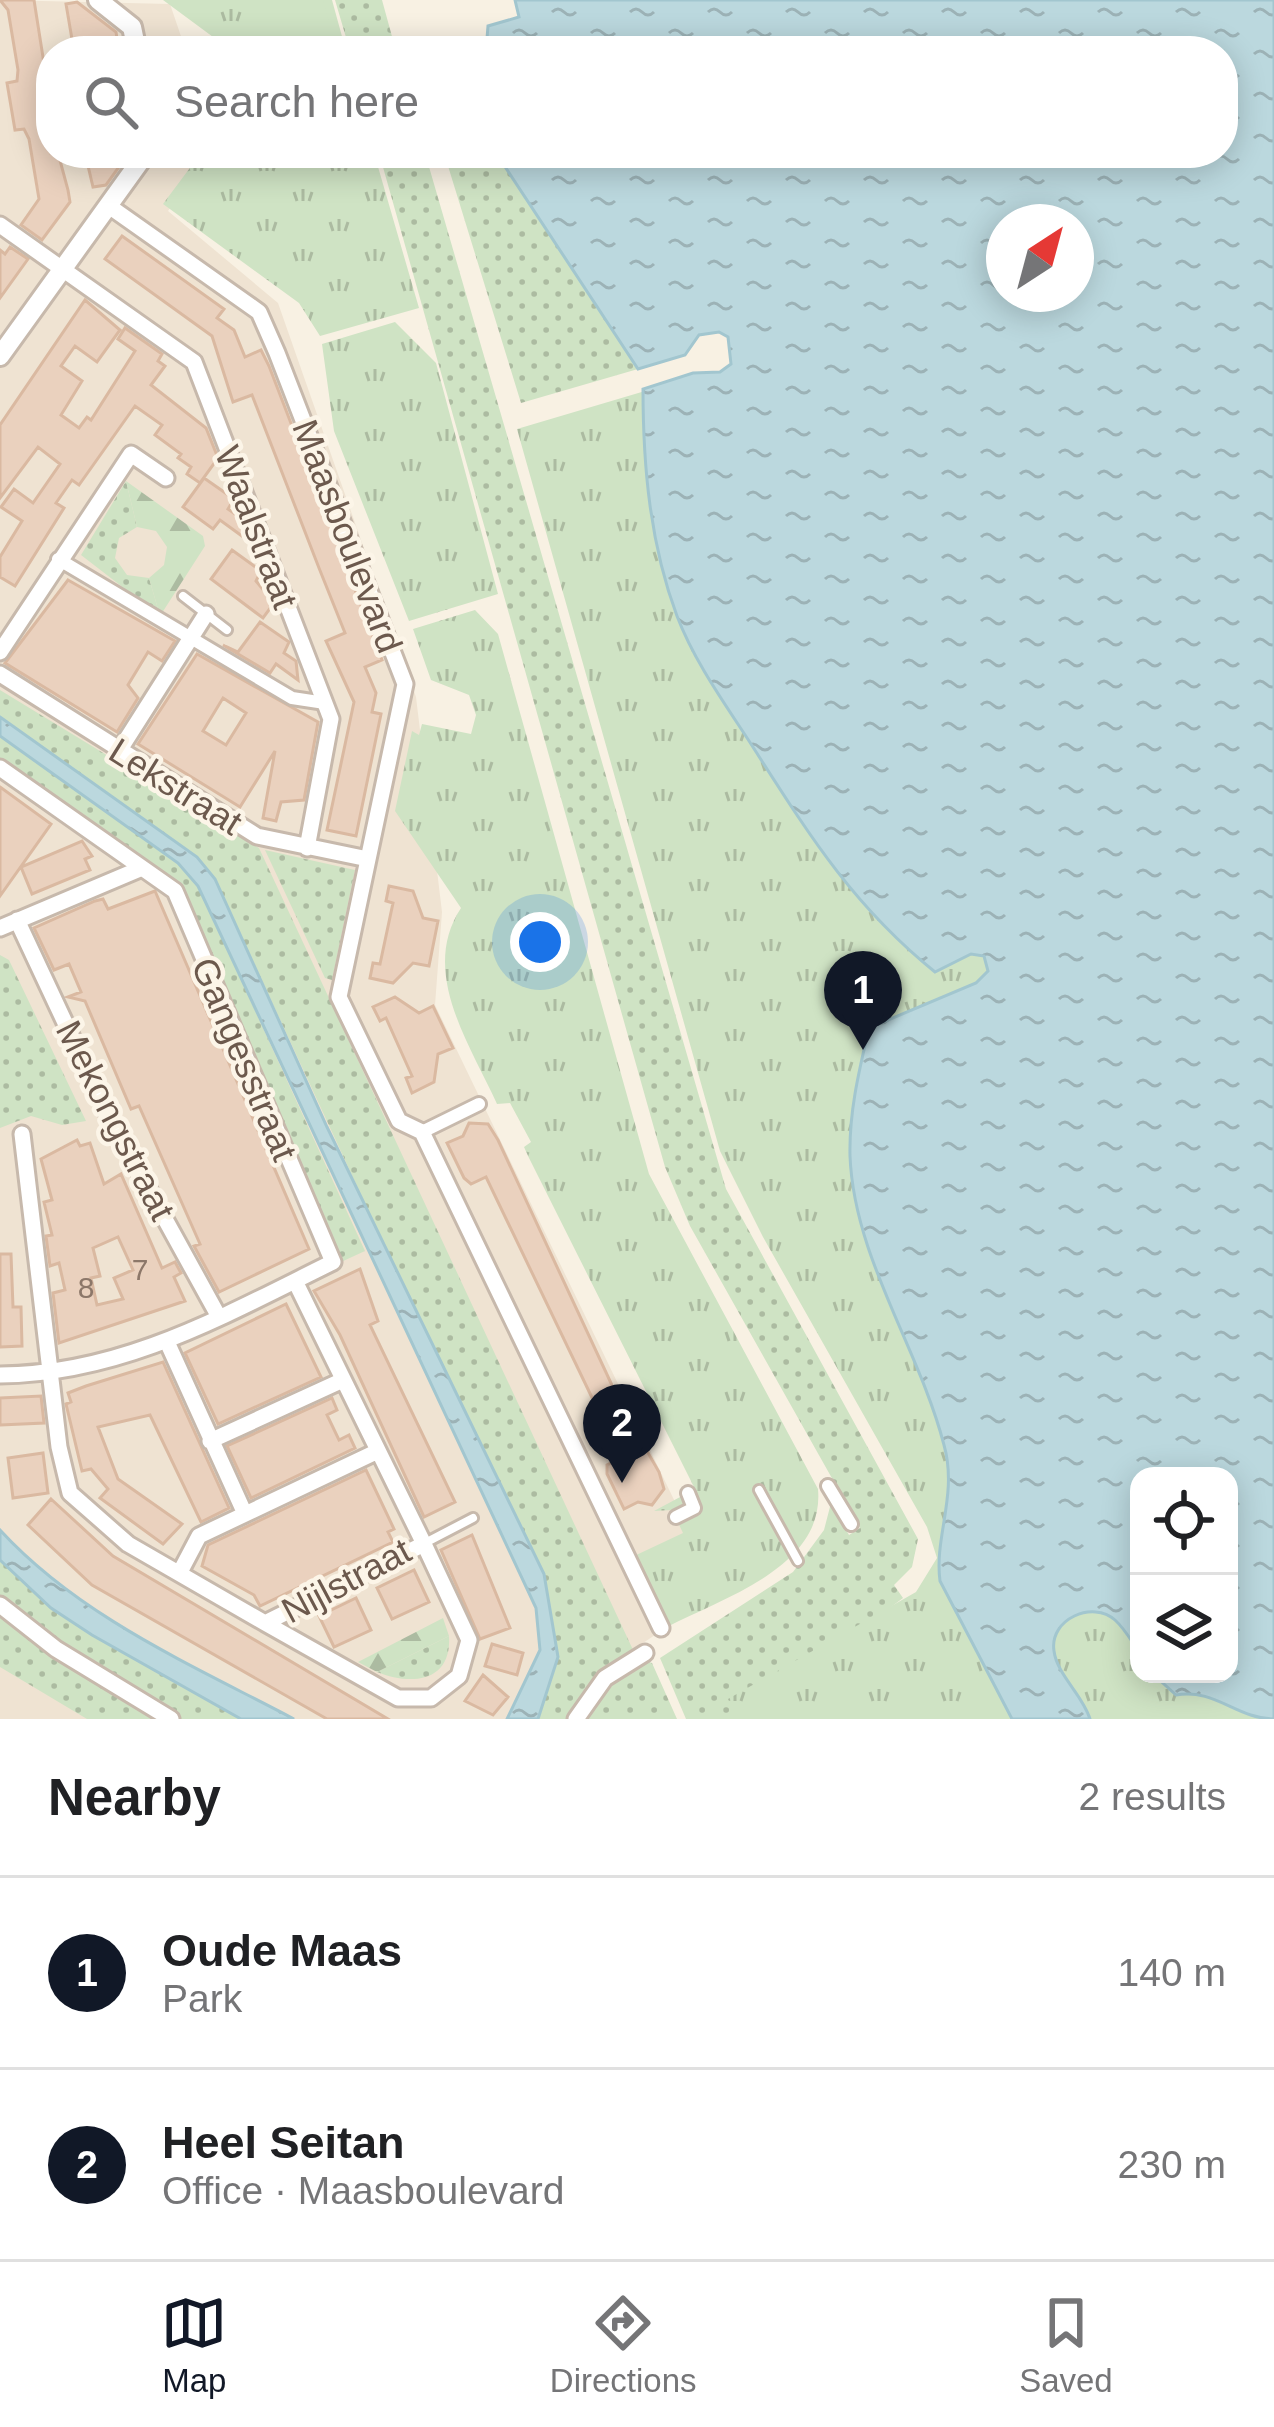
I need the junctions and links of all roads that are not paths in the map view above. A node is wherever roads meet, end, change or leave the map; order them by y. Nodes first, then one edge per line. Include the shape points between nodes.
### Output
1 (98, 0) edge
2 (132, 36) edge
3 (136, 168) edge
4 (109, 206) junction
5 (0, 225) edge
6 (62, 271) junction
7 (0, 356) edge
8 (166, 478) dead end
9 (58, 559) junction
10 (183, 596) dead end
11 (206, 614) junction
12 (227, 630) dead end
13 (191, 637) junction
14 (0, 652) edge
15 (0, 674) edge
16 (326, 703) junction
17 (119, 751) junction
18 (0, 768) edge
19 (308, 848) junction
20 (368, 859) junction
21 (142, 868) junction
22 (17, 920) junction
23 (0, 928) edge
24 (479, 1104) dead end
25 (422, 1132) junction
26 (22, 1134) dead end
27 (295, 1281) junction
28 (220, 1318) junction
29 (168, 1344) junction
30 (52, 1374) junction
31 (0, 1375) edge
32 (343, 1380) junction
33 (210, 1441) junction
34 (378, 1451) junction
35 (828, 1486) dead end
36 (759, 1490) dead end
37 (688, 1493) dead end
38 (245, 1514) junction
39 (676, 1517) dead end
40 (473, 1518) dead end
41 (851, 1524) dead end
42 (424, 1544) junction
43 (797, 1561) dead end
44 (180, 1572) junction
45 (0, 1605) edge
46 (265, 1622) junction
47 (661, 1628) dead end
48 (645, 1653) dead end
49 (171, 1719) edge
50 (576, 1719) edge

1 - 2 street via 127,21
3 - 4 street
4 - 6 street
4 - 20 street, Maasboulevard via 259,312 278,352 405,684
5 - 6 street, Waalstraat
6 - 7 street
6 - 16 street, Waalstraat via 194,362
8 - 9 street via 131,454
9 - 13 street
9 - 14 street
10 - 11 lane
11 - 12 lane
11 - 13 street
13 - 16 street via 292,698
13 - 17 street
15 - 17 street, Lekstraat
16 - 19 street, Waalstraat via 331,741
17 - 19 street, Lekstraat via 257,836
18 - 21 street, Gangesstraat
19 - 20 street, Lekstraat
20 - 25 street, Maasboulevard via 339,997 399,1121
21 - 22 street
21 - 27 street, Gangesstraat via 175,891 333,1262
22 - 23 street
22 - 28 street, Mekongstraat via 111,1121
24 - 25 street
25 - 47 street, Maasboulevard
26 - 30 street, Nijlstraat
27 - 28 street
27 - 32 street, Nijlstraat
28 - 29 street
29 - 30 street
29 - 33 street
30 - 31 street
30 - 44 street, Nijlstraat via 70,1493 128,1544
32 - 33 street
32 - 34 street, Nijlstraat
33 - 38 street
34 - 38 street
34 - 42 street, Nijlstraat
35 - 41 street
36 - 43 lane
37 - 39 street via 694,1508
38 - 44 street via 199,1537
40 - 42 lane
42 - 46 street, Nijlstraat
42 - 46 street via 469,1640 459,1676 431,1698 398,1698
44 - 46 street, Nijlstraat
45 - 49 street
48 - 50 street via 605,1678

